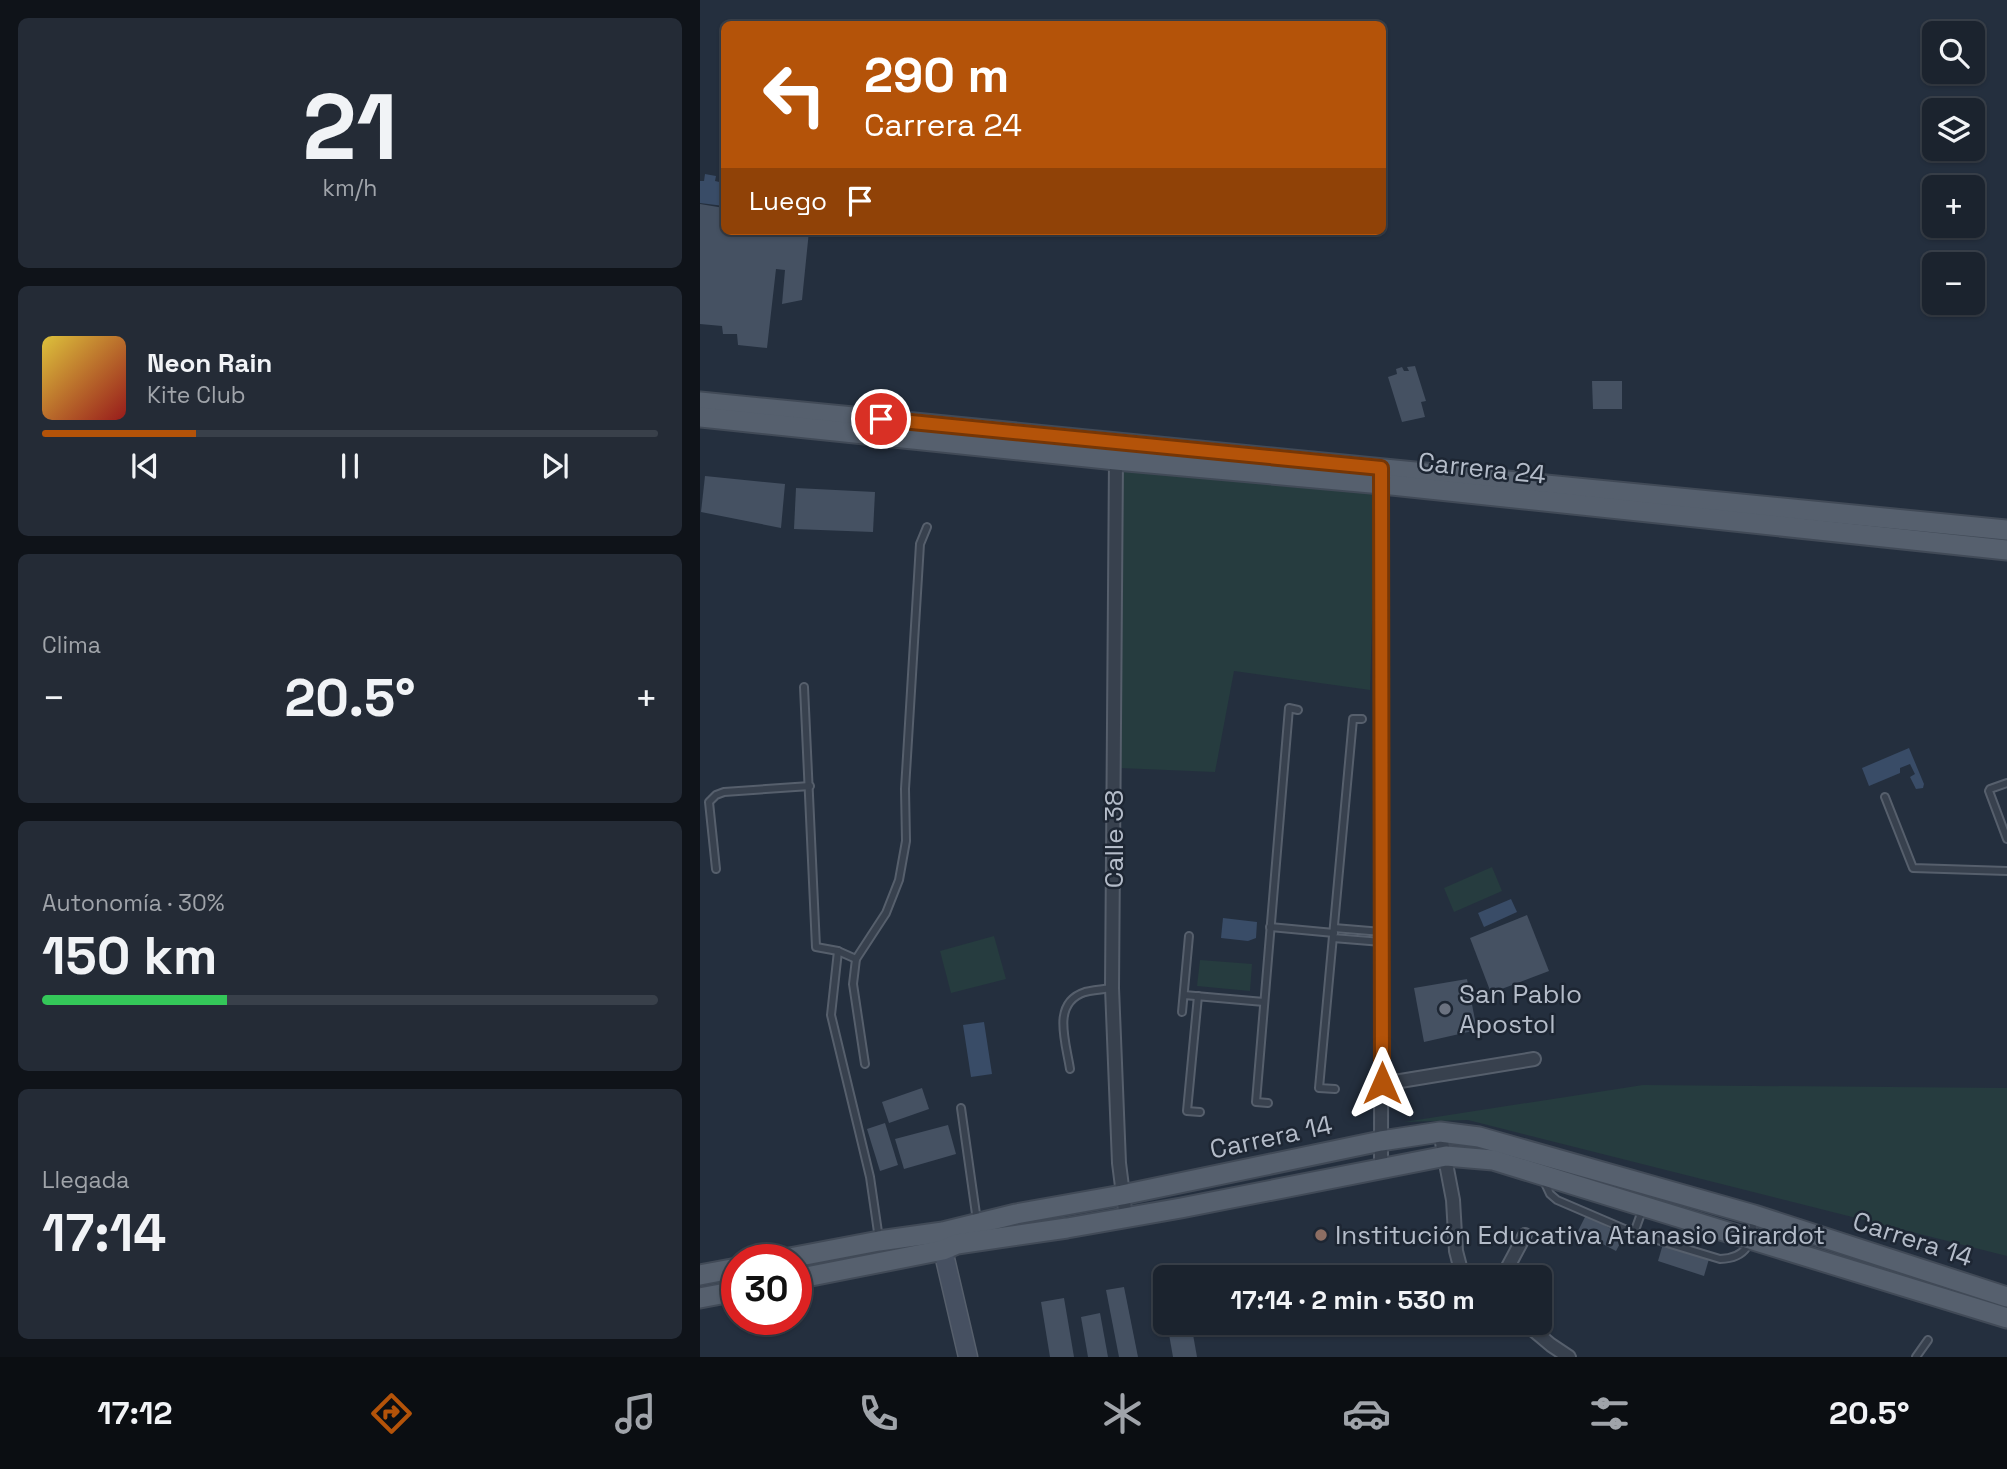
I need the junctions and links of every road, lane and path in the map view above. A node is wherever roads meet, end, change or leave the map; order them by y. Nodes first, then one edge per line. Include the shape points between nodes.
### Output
1 (700, 402) edge
2 (783, 410) junction
3 (700, 416) edge
4 (1116, 460) junction
5 (1381, 476) junction
6 (928, 527) dead end
7 (2007, 530) edge
8 (2007, 550) edge
9 (804, 687) dead end
10 (1298, 710) dead end
11 (1362, 719) dead end
12 (2007, 783) edge
13 (810, 786) junction
14 (1885, 797) dead end
15 (2007, 839) edge
16 (716, 869) dead end
17 (2007, 871) edge
18 (1270, 927) junction
19 (1334, 933) junction
20 (1189, 936) dead end
21 (1382, 937) junction
22 (838, 951) junction
23 (856, 959) junction
24 (1112, 988) junction
25 (1184, 995) junction
26 (1198, 996) junction
27 (1264, 1002) junction
28 (1182, 1012) dead end
29 (1534, 1059) dead end
30 (865, 1064) dead end
31 (1070, 1069) dead end
32 (1382, 1083) junction
33 (1335, 1090) dead end
34 (1268, 1103) dead end
35 (961, 1108) dead end
36 (1200, 1112) dead end
37 (1440, 1132) junction
38 (1381, 1141) junction
39 (1446, 1156) junction
40 (1381, 1168) junction
41 (1541, 1175) junction
42 (1179, 1183) junction
43 (1122, 1195) junction
44 (1644, 1206) junction
45 (1181, 1208) junction
46 (1754, 1215) junction
47 (1126, 1217) junction
48 (979, 1233) junction
49 (1634, 1233) junction
50 (1525, 1235) dead end
51 (1752, 1239) junction
52 (879, 1241) junction
53 (943, 1241) junction
54 (812, 1254) edge
55 (1460, 1265) edge
56 (1509, 1265) edge
57 (721, 1271) edge
58 (700, 1275) edge
59 (812, 1275) edge
60 (721, 1294) edge
61 (2007, 1297) edge
62 (700, 1298) edge
63 (2007, 1318) edge
64 (1536, 1335) edge
65 (1928, 1340) dead end
66 (1551, 1351) edge
67 (968, 1357) edge
68 (1569, 1357) edge
69 (1916, 1357) edge

1 - 2 main road, Carrera 24
2 - 3 main road, Carrera 24
2 - 4 main road, Carrera 24
2 - 5 main road, Carrera 24
4 - 5 main road, Carrera 24
4 - 24 street, Calle 38
5 - 7 main road, Carrera 24
5 - 8 main road, Carrera 24
5 - 21 street
6 - 23 lane via 920,544 906,841 899,880 886,913
9 - 13 lane
10 - 18 lane via 1289,708
11 - 19 lane via 1353,719
12 - 15 lane via 1989,791
13 - 16 lane via 716,794 709,802
13 - 22 lane via 816,947
14 - 17 lane via 1913,868
18 - 19 lane
18 - 27 lane
19 - 21 lane
19 - 33 lane via 1319,1088
20 - 25 lane
21 - 32 street
22 - 23 lane
22 - 52 lane via 831,1015 870,1177
23 - 30 lane via 853,984
24 - 31 lane via 1084,993 1065,1007
24 - 43 street, Calle 38
25 - 26 lane
25 - 28 lane
26 - 27 lane
26 - 36 lane via 1187,1111
27 - 34 lane via 1256,1102
29 - 32 street
32 - 38 street
35 - 48 lane
37 - 38 main road, Carrera 14
37 - 39 street
37 - 46 main road, Carrera 14 via 1479,1137
38 - 40 street
38 - 42 main road, Carrera 14
39 - 40 main road, Carrera 14
39 - 41 main road, Carrera 14 via 1493,1160
39 - 55 street
40 - 45 main road, Carrera 14
41 - 44 main road, Carrera 14
41 - 49 lane via 1556,1199
42 - 43 main road, Carrera 14
42 - 45 lane
43 - 47 street, Calle 38
43 - 48 main road, Carrera 14 via 1016,1213
44 - 49 lane
44 - 51 main road, Carrera 14
45 - 47 main road, Carrera 14
46 - 51 lane
46 - 61 main road, Carrera 14
47 - 48 main road, Carrera 14
48 - 53 main road, Carrera 14
49 - 51 lane via 1720,1259 1734,1258
50 - 56 street
51 - 63 main road, Carrera 14
52 - 53 main road, Carrera 14
52 - 54 main road, Carrera 14
53 - 59 main road, Carrera 14
53 - 67 street
57 - 58 main road
60 - 62 main road
64 - 66 street
65 - 69 lane
66 - 68 street

